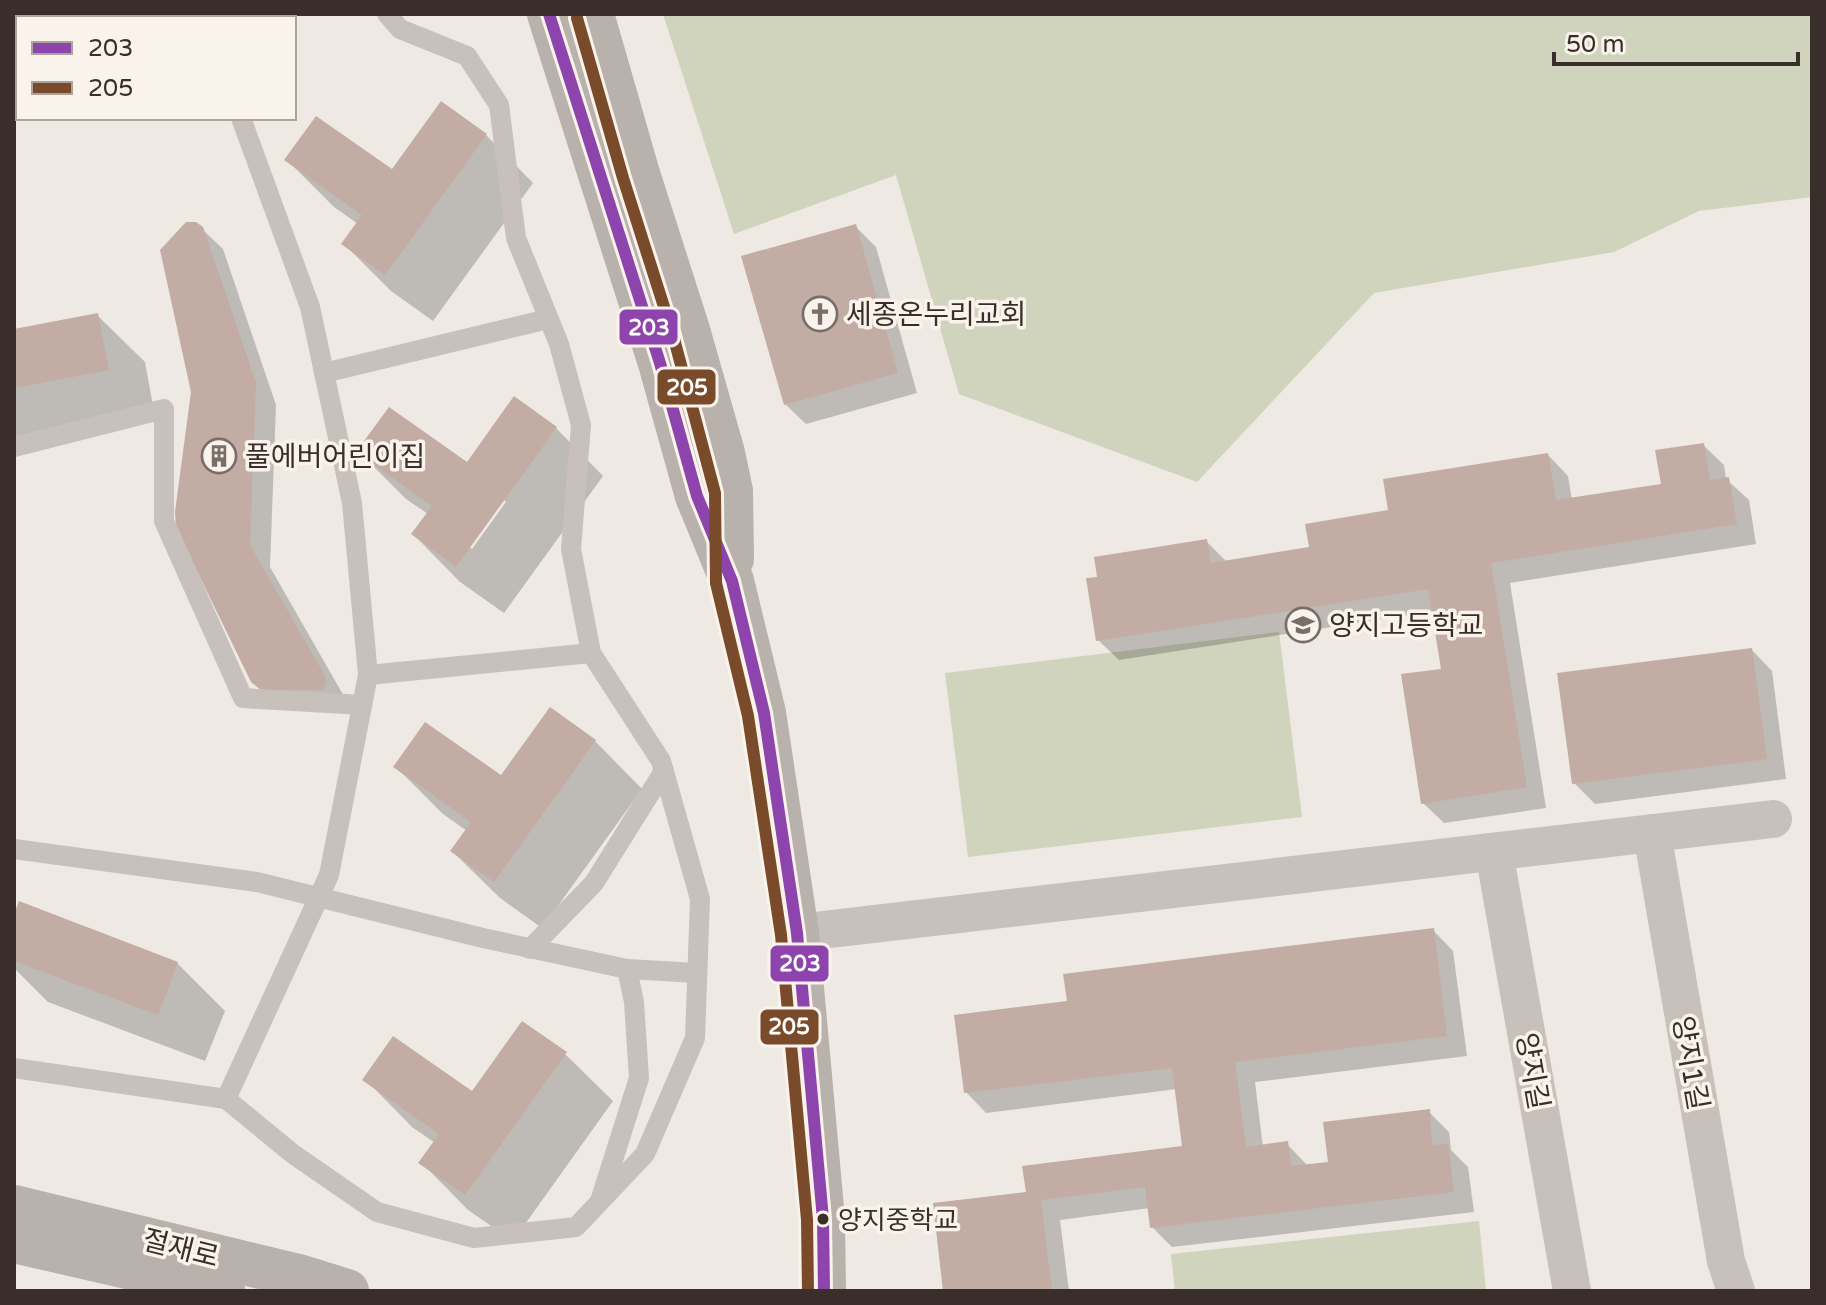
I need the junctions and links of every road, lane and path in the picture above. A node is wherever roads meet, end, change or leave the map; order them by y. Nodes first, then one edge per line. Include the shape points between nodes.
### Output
1 (387, 14) edge
2 (549, 14) edge
3 (592, 14) edge
4 (242, 120) edge
5 (548, 319) junction
6 (324, 373) junction
7 (14, 447) edge
8 (732, 581) junction
9 (591, 653) junction
10 (368, 675) junction
11 (362, 705) junction
12 (664, 771) junction
13 (1773, 819) dead end
14 (1652, 833) junction
15 (14, 849) edge
16 (1494, 852) junction
17 (319, 897) junction
18 (797, 933) junction
19 (530, 949) junction
20 (627, 969) junction
21 (697, 973) junction
22 (14, 1068) edge
23 (226, 1099) junction
24 (600, 1202) junction
25 (14, 1207) edge
26 (14, 1241) edge
27 (223, 1289) edge
28 (347, 1291) edge
29 (824, 1291) edge
30 (1572, 1291) edge
31 (1736, 1291) edge

1 - 5 lane via 400,29 467,56 499,105 516,238
2 - 8 street via 697,496
3 - 8 street via 723,453 731,491
4 - 6 lane via 310,307
5 - 6 lane
5 - 9 lane via 581,425 571,549
6 - 10 lane via 352,503
7 - 11 lane via 164,409 164,521 243,698
8 - 18 street via 764,713
9 - 10 lane
9 - 12 lane
10 - 11 lane
11 - 17 lane via 329,875
12 - 19 lane via 594,883
12 - 21 lane via 700,899
13 - 14 street
14 - 16 street
14 - 31 street, 양지1길 via 1726,1261
15 - 17 lane via 257,882
16 - 18 street
16 - 30 street, 양지길
17 - 19 lane
17 - 23 lane
18 - 29 street via 823,1219
19 - 20 lane
20 - 21 lane
20 - 24 lane via 639,1078
21 - 24 lane via 695,1038 645,1154
22 - 23 lane
23 - 24 lane via 377,1212 474,1238 576,1227
25 - 28 street, 절재로
26 - 27 street, 절재로

